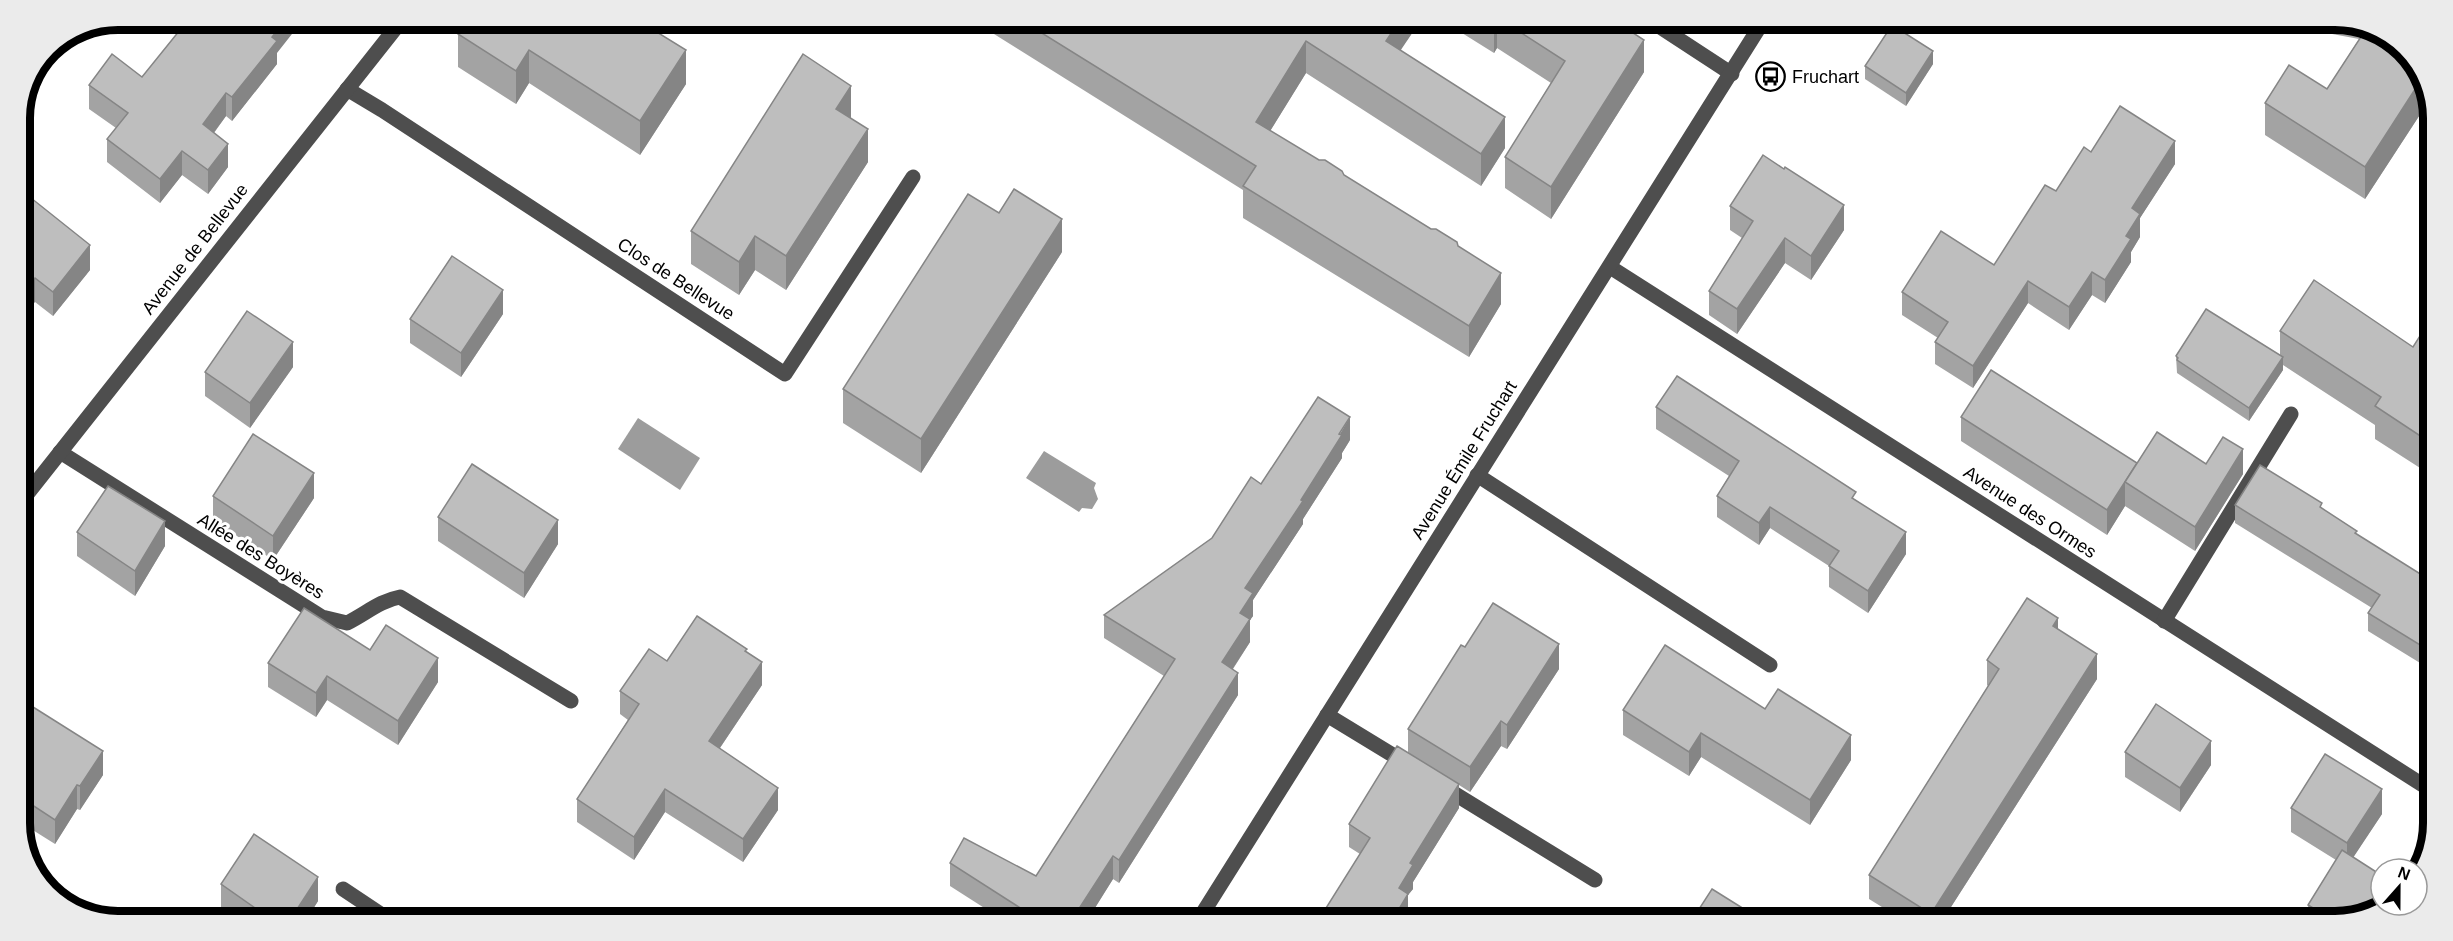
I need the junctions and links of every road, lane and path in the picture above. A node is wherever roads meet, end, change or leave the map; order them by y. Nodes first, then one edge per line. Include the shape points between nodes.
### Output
1 (394, 30) edge
2 (1665, 30) edge
3 (1758, 30) edge
4 (1732, 74) junction
5 (347, 89) junction
6 (913, 177) dead end
7 (1610, 267) junction
8 (2291, 414) dead end
9 (60, 452) junction
10 (1477, 475) junction
11 (30, 490) edge
12 (2164, 621) junction
13 (1770, 666) dead end
14 (571, 701) dead end
15 (1327, 715) junction
16 (2423, 785) edge
17 (1594, 880) dead end
18 (344, 889) dead end
19 (376, 911) edge
20 (1204, 911) edge

1 - 5 street, Avenue de Bellevue
2 - 4 street
3 - 4 street, Avenue Émile Fruchart
4 - 7 street, Avenue Émile Fruchart
5 - 6 street, Clos de Bellevue via 785,374
5 - 9 street, Avenue de Bellevue
7 - 10 street, Avenue Émile Fruchart
7 - 12 street, Avenue des Ormes
8 - 12 street
9 - 11 street, Avenue de Bellevue
9 - 14 street, Allée des Boyères via 322,617 347,623 384,600 400,597
10 - 13 street
10 - 15 street, Avenue Émile Fruchart
12 - 16 street, Avenue des Ormes
15 - 17 street
15 - 20 street, Avenue Émile Fruchart
18 - 19 street

